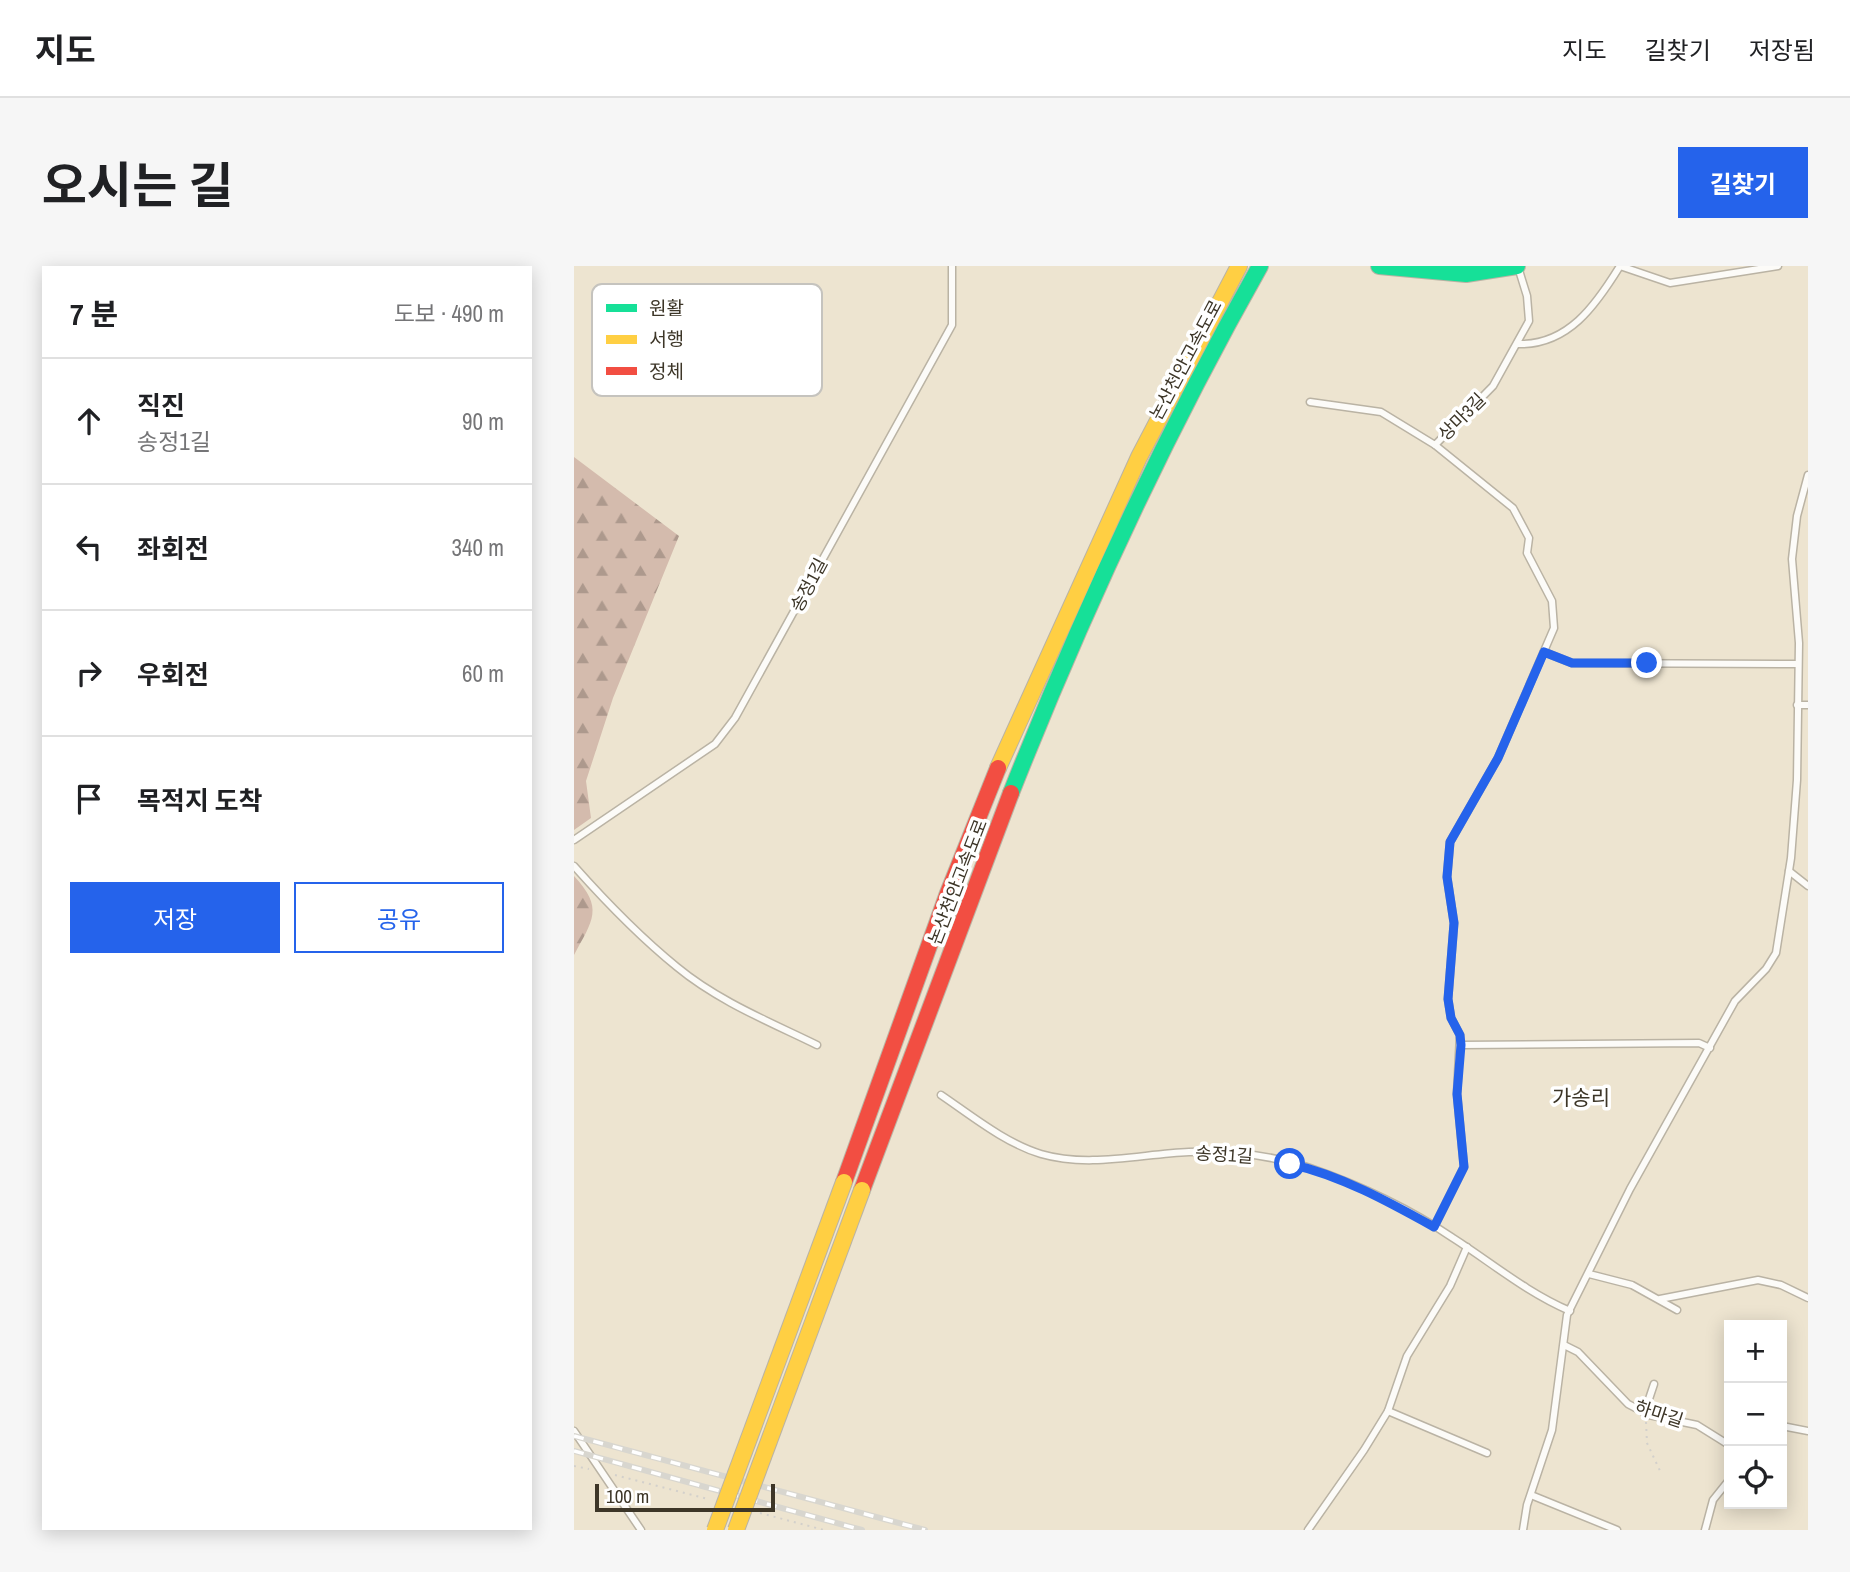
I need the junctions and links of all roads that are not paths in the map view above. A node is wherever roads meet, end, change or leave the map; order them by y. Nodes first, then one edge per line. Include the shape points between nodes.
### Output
1 (952, 266) edge
2 (1225, 266) edge
3 (1239, 266) edge
4 (1260, 266) edge
5 (1379, 266) edge
6 (1517, 266) edge
7 (1620, 266) edge
8 (1779, 266) edge
9 (1222, 287) junction
10 (1517, 344) junction
11 (1310, 402) dead end
12 (1435, 445) junction
13 (1808, 475) edge
14 (1808, 642) edge
15 (1799, 643) junction
16 (1544, 652) junction
17 (1798, 664) junction
18 (1797, 705) junction
19 (1808, 705) edge
20 (574, 840) edge
21 (574, 866) edge
22 (1789, 871) junction
23 (1808, 886) edge
24 (817, 1045) dead end
25 (1461, 1045) junction
26 (1710, 1048) junction
27 (941, 1095) dead end
28 (1434, 1227) junction
29 (1467, 1247) junction
30 (1588, 1274) junction
31 (1808, 1298) edge
32 (1660, 1299) junction
33 (1677, 1310) dead end
34 (1570, 1311) junction
35 (1563, 1345) junction
36 (1654, 1384) dead end
37 (1388, 1411) junction
38 (1649, 1415) junction
39 (1787, 1427) edge
40 (574, 1431) edge
41 (1808, 1431) edge
42 (1728, 1446) edge
43 (1487, 1452) dead end
44 (1724, 1486) edge
45 (1531, 1494) junction
46 (641, 1530) edge
47 (715, 1530) edge
48 (736, 1530) edge
49 (1308, 1530) edge
50 (1523, 1530) edge
51 (1617, 1530) edge
52 (1705, 1530) edge

1 - 20 lane, 송정1길 via 952,326 736,718 715,744
2 - 9 main road
3 - 9 main road, 논산천안고속도로
4 - 48 main road, 논산천안고속도로, bridge via 1170,431 1058,673
5 - 6 main road via 1448,274 1500,272
6 - 10 lane, 상마3길 via 1529,321
7 - 8 lane via 1670,283
7 - 10 lane via 1577,324 1530,345
9 - 47 main road, 논산천안고속도로, bridge via 1012,733 948,893
10 - 12 lane, 상마3길 via 1493,386
11 - 12 lane, 상마3길 via 1381,412
12 - 16 lane via 1513,508 1529,538 1527,553 1552,601 1554,628
13 - 15 lane via 1792,559
14 - 15 lane
15 - 17 lane
16 - 17 lane via 1572,663
16 - 25 lane via 1498,758 1450,842 1447,877 1454,923 1448,999
17 - 18 lane
18 - 19 lane
18 - 22 lane via 1797,780
21 - 24 lane via 678,969 750,1013
22 - 23 lane
22 - 26 lane via 1776,953 1735,1001
25 - 26 lane via 1699,1043
25 - 28 lane via 1457,1094 1464,1167
26 - 30 lane
27 - 28 lane, 송정1길 via 1006,1138 1040,1154 1073,1160 1190,1152 1252,1155 1309,1168
28 - 29 lane, 송정1길
29 - 34 lane, 송정1길 via 1525,1289
29 - 37 lane via 1450,1286 1408,1356
30 - 32 lane via 1632,1285
30 - 34 lane
31 - 32 lane via 1758,1280
32 - 33 lane
34 - 35 lane
35 - 38 lane, 하마길 via 1578,1352 1628,1405
35 - 45 lane via 1552,1430
36 - 38 lane
37 - 43 lane
37 - 49 lane
38 - 42 lane, 하마길 via 1698,1426
39 - 41 lane
40 - 46 lane
44 - 52 lane via 1713,1500
45 - 50 lane
45 - 51 lane

